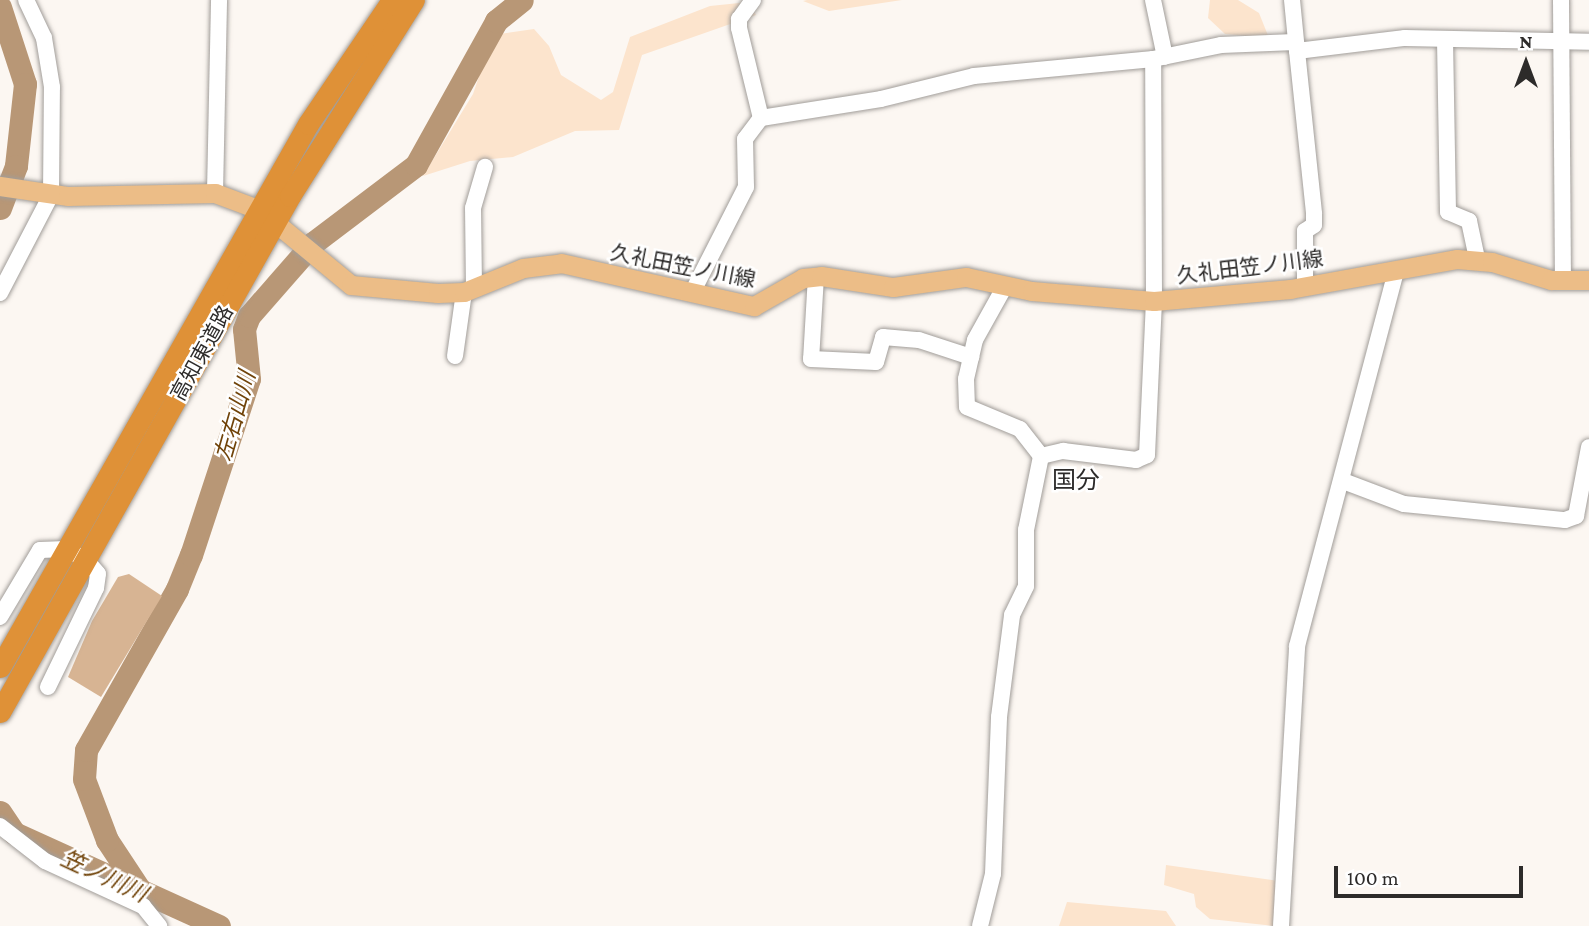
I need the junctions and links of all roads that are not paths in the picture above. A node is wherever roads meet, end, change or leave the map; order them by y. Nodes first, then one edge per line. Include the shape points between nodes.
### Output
1 (26, 0) edge
2 (219, 0) edge
3 (392, 0) edge
4 (414, 0) edge
5 (753, 0) edge
6 (1153, 0) edge
7 (1292, 0) edge
8 (1561, 0) edge
9 (1445, 40) junction
10 (1561, 40) junction
11 (1589, 42) edge
12 (1296, 46) junction
13 (1159, 58) junction
14 (761, 118) junction
15 (485, 167) dead end
16 (0, 187) edge
17 (215, 193) junction
18 (48, 195) junction
19 (268, 216) junction
20 (1477, 259) junction
21 (1396, 270) junction
22 (816, 276) junction
23 (1589, 280) edge
24 (1563, 282) junction
25 (1006, 286) junction
26 (1305, 286) junction
27 (469, 290) junction
28 (693, 291) junction
29 (0, 293) edge
30 (1154, 301) junction
31 (455, 356) dead end
32 (971, 357) junction
33 (1589, 447) edge
34 (1041, 456) junction
35 (1343, 481) junction
36 (66, 549) junction
37 (86, 560) junction
38 (0, 617) edge
39 (4, 660) edge
40 (48, 687) dead end
41 (0, 712) edge
42 (0, 826) edge
43 (159, 926) edge
44 (980, 926) edge
45 (1281, 926) edge

1 - 18 street via 44,38 52,87
2 - 17 street
3 - 19 highway, 高知東道路 via 308,124
4 - 19 highway, 高知東道路
5 - 14 street via 739,19 739,28
6 - 13 street
7 - 12 street
8 - 10 street
9 - 10 street
9 - 12 street via 1405,38
9 - 20 street via 1448,212 1469,220
10 - 11 street
10 - 24 street
12 - 13 street via 1221,45
12 - 26 street via 1314,214 1314,225 1305,231
13 - 14 street via 974,76 881,99
13 - 30 street
14 - 28 street via 745,139 746,187
15 - 27 street via 472,208
16 - 18 main road, 久礼田笠ノ川線
17 - 18 main road, 久礼田笠ノ川線
17 - 19 main road, 久礼田笠ノ川線
18 - 29 street
19 - 27 main road, 久礼田笠ノ川線 via 351,285
19 - 36 highway, 高知東道路
19 - 37 highway, 高知東道路
20 - 21 main road, 久礼田笠ノ川線
20 - 24 main road, 久礼田笠ノ川線
21 - 26 main road, 久礼田笠ノ川線
21 - 35 street
22 - 25 main road, 久礼田笠ノ川線 via 893,287 966,277
22 - 28 main road, 久礼田笠ノ川線 via 803,278 754,306
22 - 32 street via 811,359 876,362 883,337 919,340
23 - 24 main road, 久礼田笠ノ川線
25 - 30 main road, 久礼田笠ノ川線
25 - 32 street
26 - 30 main road, 久礼田笠ノ川線
27 - 28 main road, 久礼田笠ノ川線 via 523,268 561,263
27 - 31 street
30 - 34 street via 1147,456 1136,460 1063,451
32 - 34 street via 967,407 1020,429
33 - 35 street via 1576,516 1564,520 1404,504
34 - 44 street via 1026,530 1026,586 1012,615 1000,704 993,874
35 - 45 street via 1297,646
36 - 37 street
36 - 38 street via 40,550
36 - 39 highway, 高知東道路
37 - 40 street via 98,574 96,588
37 - 41 highway, 高知東道路
42 - 43 street via 45,861 143,906

